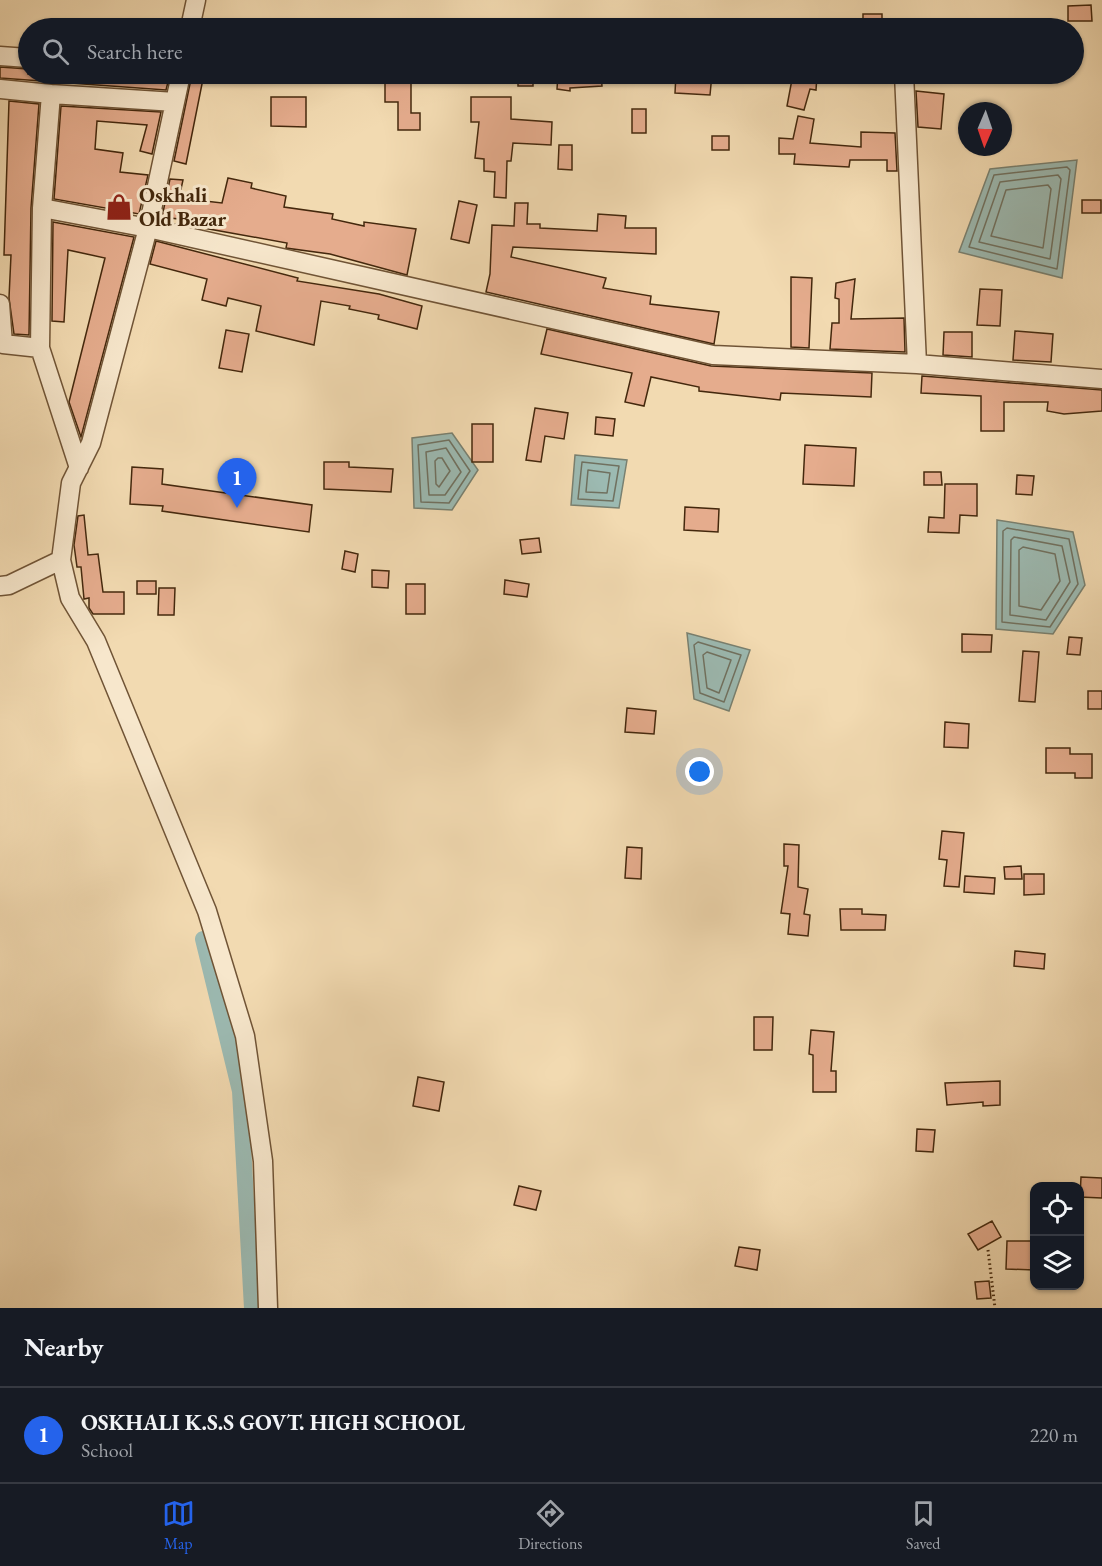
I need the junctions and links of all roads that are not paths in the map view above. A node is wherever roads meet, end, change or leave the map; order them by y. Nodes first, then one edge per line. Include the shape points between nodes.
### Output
1 (196, 0) edge
2 (192, 18) edge
3 (0, 56) edge
4 (18, 57) edge
5 (179, 84) edge
6 (904, 84) edge
7 (0, 89) edge
8 (51, 94) junction
9 (175, 102) junction
10 (42, 208) junction
11 (148, 228) junction
12 (0, 304) edge
13 (40, 348) junction
14 (917, 364) junction
15 (1102, 379) edge
16 (79, 468) junction
17 (61, 560) junction
18 (0, 586) edge
19 (268, 1308) edge

1 - 2 street
3 - 4 street
5 - 9 street
6 - 14 street
7 - 8 street
8 - 9 street
8 - 10 street
9 - 11 street
10 - 11 street
10 - 13 street
11 - 14 street via 713,355
11 - 16 street via 91,443
12 - 13 street via 3,344
13 - 16 street
14 - 15 street
16 - 17 street via 71,483
17 - 18 street
17 - 19 street via 70,598 96,641 207,911 245,1036 263,1161

